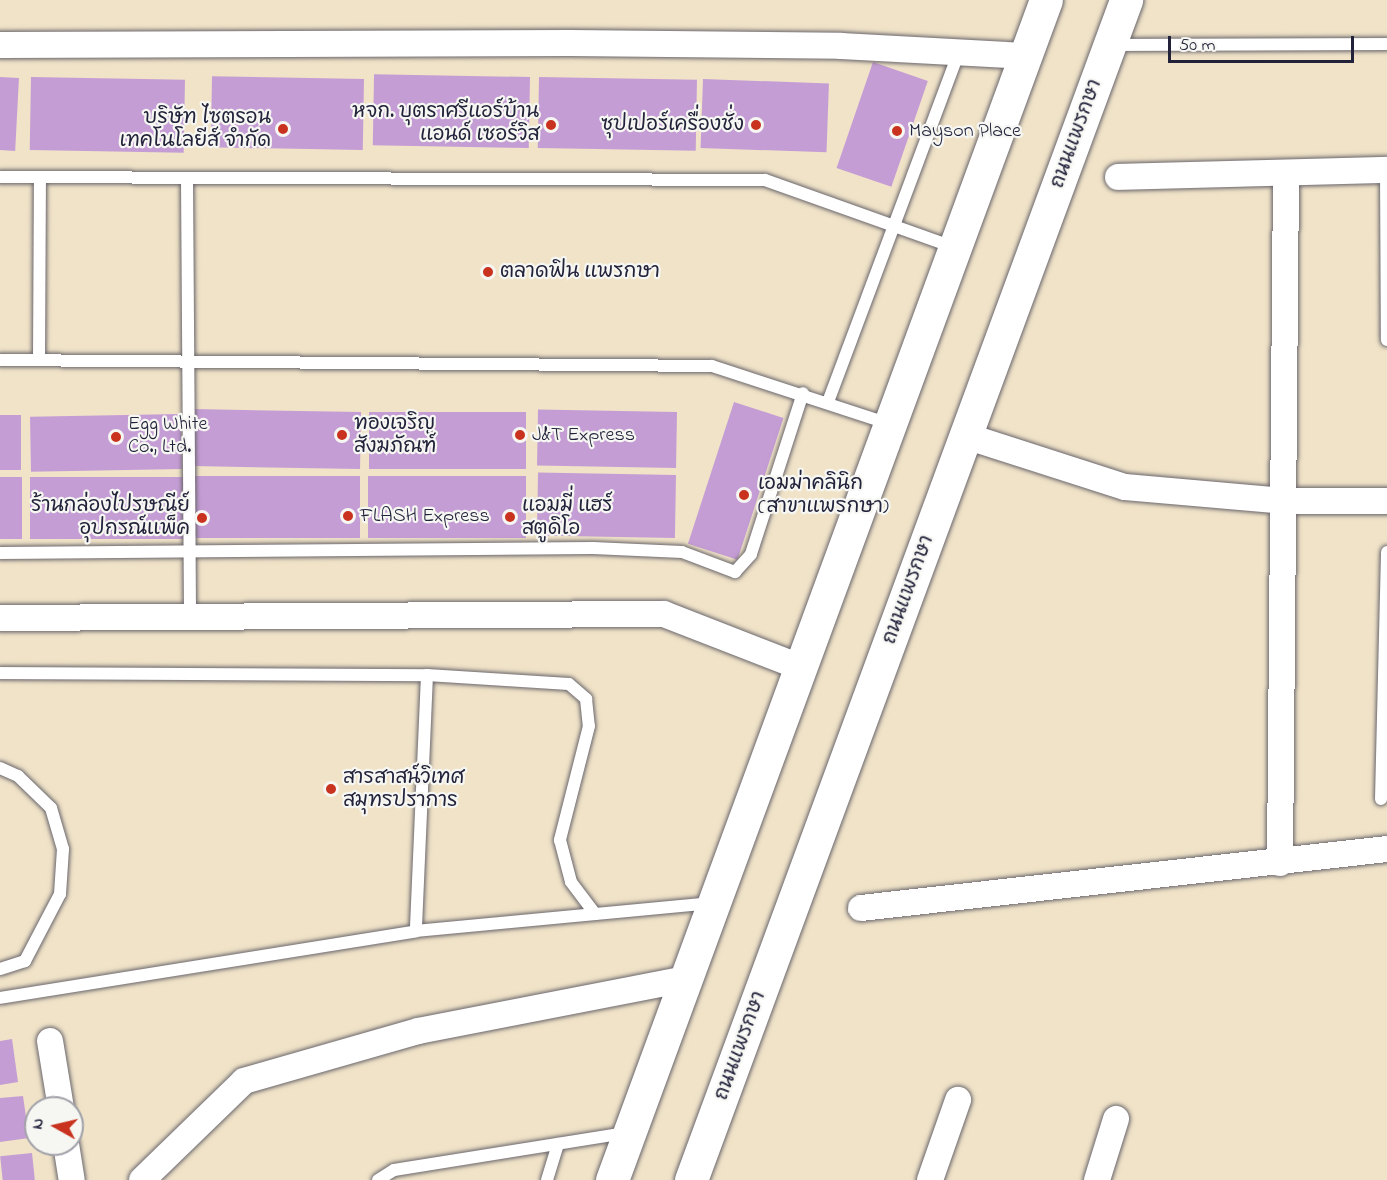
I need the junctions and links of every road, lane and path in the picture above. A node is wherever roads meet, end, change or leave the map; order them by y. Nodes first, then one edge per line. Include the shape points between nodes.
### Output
1 (1046, 0) edge
2 (1126, 0) edge
3 (1387, 44) edge
4 (0, 45) edge
5 (1110, 45) junction
6 (959, 52) junction
7 (1026, 56) junction
8 (1386, 170) edge
9 (1286, 174) junction
10 (0, 177) edge
11 (1118, 177) dead end
12 (39, 178) junction
13 (188, 181) junction
14 (899, 225) junction
15 (956, 249) junction
16 (1387, 340) edge
17 (0, 360) edge
18 (39, 360) junction
19 (186, 362) junction
20 (803, 393) junction
21 (828, 402) junction
22 (890, 424) junction
23 (966, 436) junction
24 (1286, 501) junction
25 (1387, 501) edge
26 (189, 550) junction
27 (1387, 552) edge
28 (0, 553) edge
29 (0, 618) edge
30 (190, 618) junction
31 (800, 667) junction
32 (0, 673) edge
33 (427, 675) junction
34 (0, 768) edge
35 (1381, 798) dead end
36 (1387, 849) edge
37 (1280, 863) junction
38 (713, 903) junction
39 (861, 908) dead end
40 (595, 914) junction
41 (416, 931) junction
42 (0, 969) edge
43 (686, 979) junction
44 (0, 998) edge
45 (50, 1041) dead end
46 (59, 1096) edge
47 (958, 1100) dead end
48 (1116, 1119) dead end
49 (629, 1132) junction
50 (558, 1144) junction
51 (68, 1156) edge
52 (72, 1180) edge
53 (142, 1180) edge
54 (378, 1180) edge
55 (547, 1180) edge
56 (612, 1180) edge
57 (691, 1180) edge
58 (930, 1180) edge
59 (1097, 1180) edge

1 - 7 main road
2 - 5 main road, ถนนแพรกษา
3 - 5 lane
4 - 6 street via 570,43
5 - 23 main road, ถนนแพรกษา
6 - 7 street
6 - 14 lane
7 - 15 main road
8 - 9 street
8 - 16 lane
9 - 11 street
9 - 24 street
10 - 12 lane
12 - 13 lane
12 - 18 lane
13 - 14 lane via 765,180
13 - 19 lane
14 - 15 lane
14 - 21 lane
15 - 22 main road
17 - 18 lane
18 - 19 lane
19 - 20 lane via 303,359 712,366
19 - 26 lane
20 - 21 lane
20 - 26 lane via 751,554 735,572 682,552 593,548
21 - 22 lane
22 - 31 main road
23 - 24 street via 1125,487
23 - 57 main road, ถนนแพรกษา
24 - 25 street
24 - 37 street
26 - 28 lane
26 - 30 lane
27 - 35 lane
29 - 30 street
30 - 31 street via 664,614
31 - 38 main road
32 - 33 lane
33 - 40 lane via 569,684 586,699 589,726 560,840 571,882
33 - 41 lane
34 - 42 lane via 18,776 51,808 63,849 60,894 25,961
36 - 37 street
37 - 39 street
38 - 40 lane
38 - 43 main road
40 - 41 lane
41 - 44 lane
43 - 49 main road
43 - 53 street via 418,1031 244,1081
45 - 46 street
47 - 58 street
48 - 59 street
49 - 50 lane
49 - 56 main road
50 - 54 lane via 394,1170
50 - 55 lane
51 - 52 street

